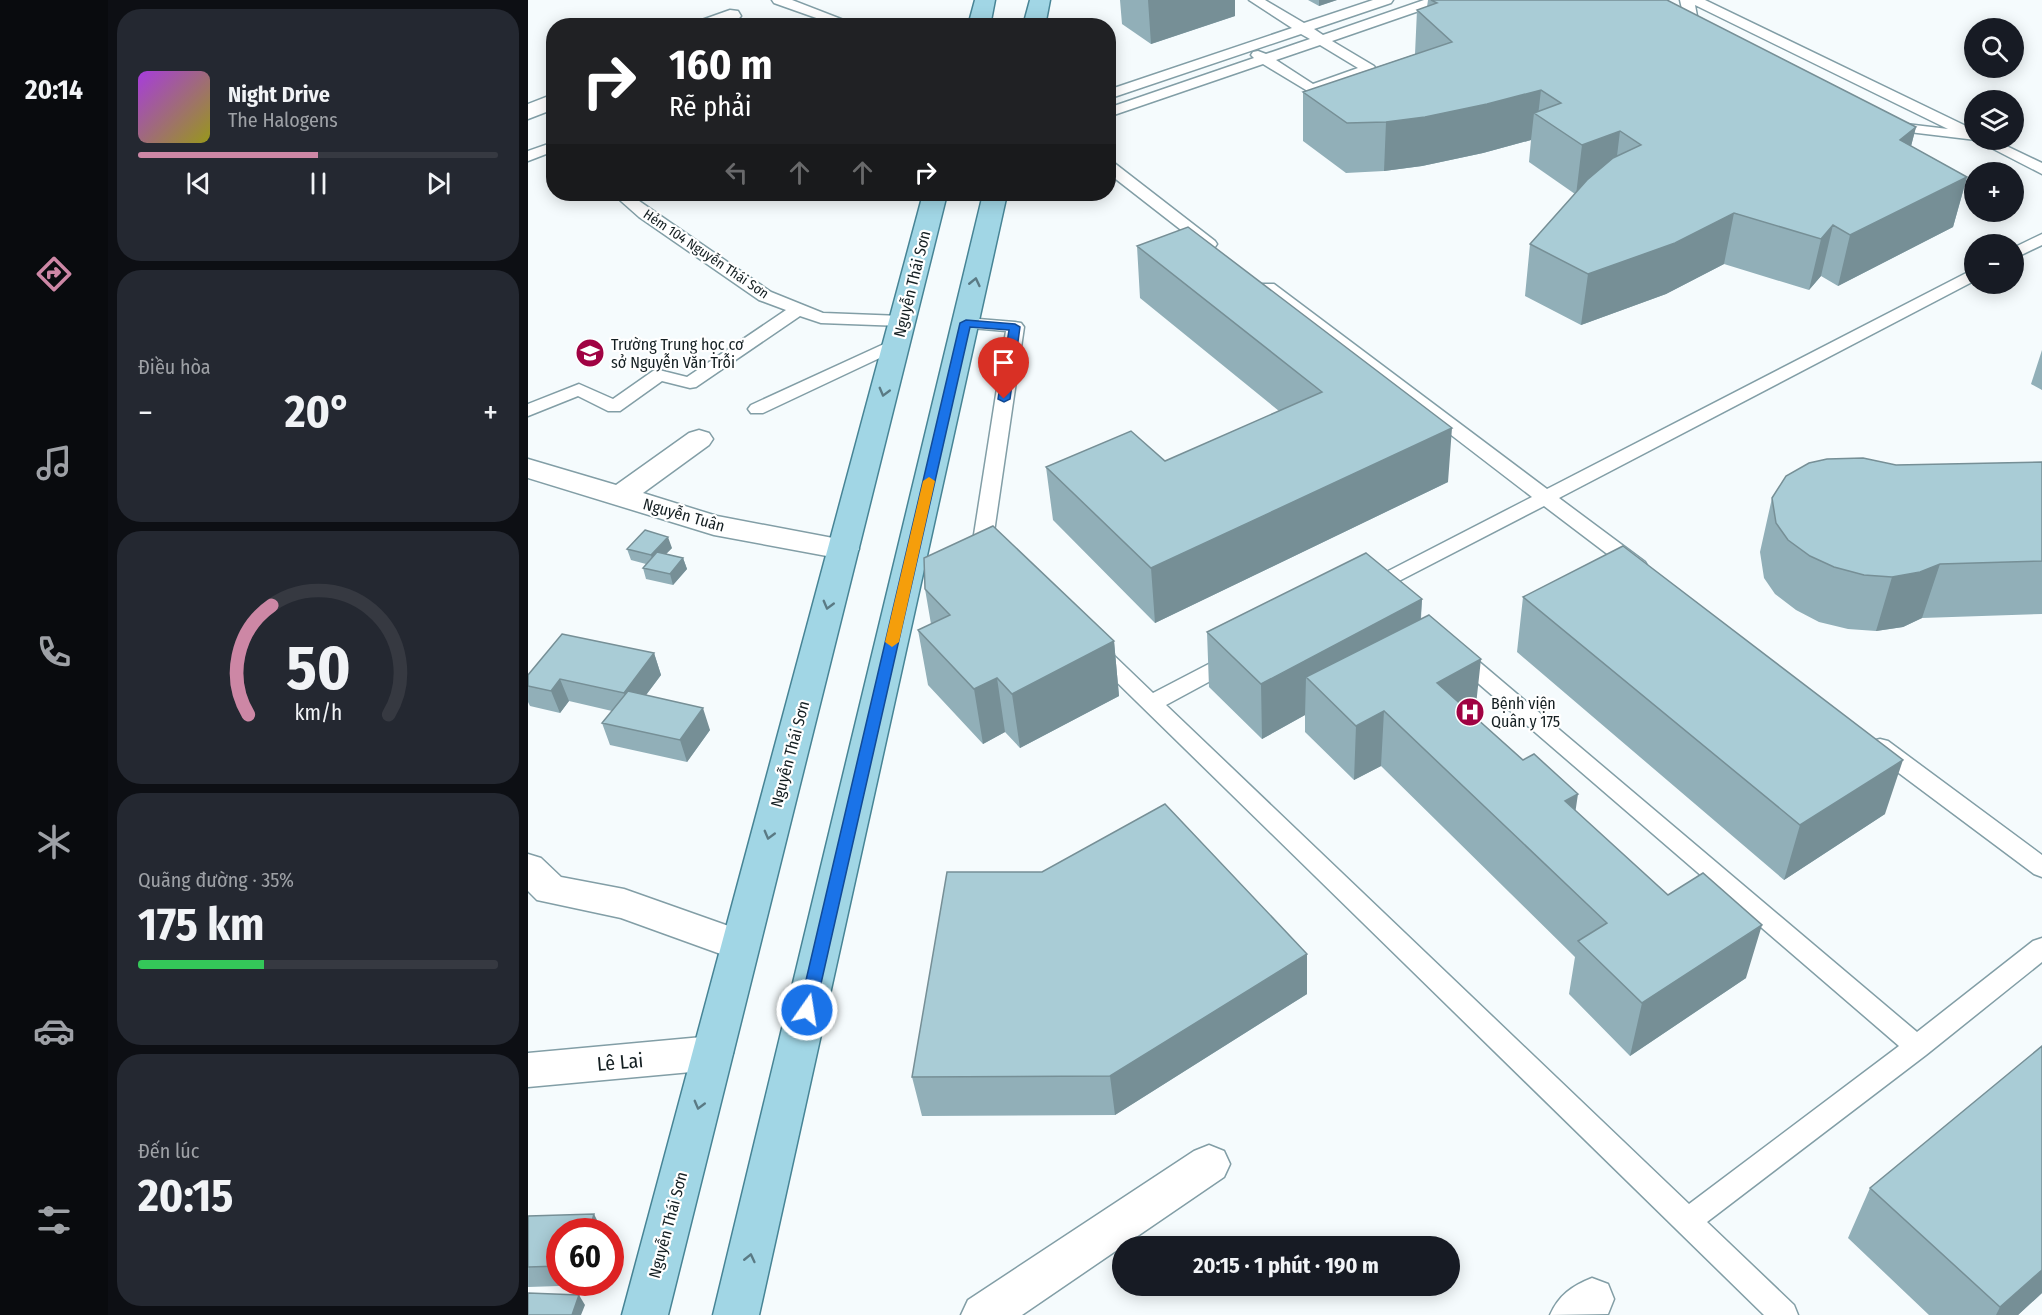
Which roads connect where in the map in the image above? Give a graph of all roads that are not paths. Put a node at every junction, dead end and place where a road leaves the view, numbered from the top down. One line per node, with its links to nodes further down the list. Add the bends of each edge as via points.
1 (779, 0): 11 (lane)
2 (985, 0): 12 (main road)
3 (1040, 0): 13 (main road)
4 (1256, 0): 14 (lane)
5 (1386, 0): 14 (lane)
6 (1437, 0): 15 (lane)
7 (1687, 0): 17 (lane)
8 (1694, 0): 24 (lane)
9 (730, 16): 10 (street)
10 (725, 18)
11 (830, 18)
12 (981, 18)
13 (1036, 18)
14 (1302, 28): 15 (lane); 16 (lane)
15 (1321, 40): 18 (lane); 18 (lane, via 1369,69 1311,89)
16 (1248, 48): 18 (lane); 19 (lane)
17 (1697, 53)
18 (1265, 59): 21 (lane)
19 (1116, 91)
20 (546, 104): 22 (street)
21 (1116, 110)
22 (528, 112)
23 (1869, 124): 25 (lane)
24 (1964, 131)
25 (1964, 135)
26 (546, 149): 28 (lane)
27 (2003, 150): 29 (lane)
28 (529, 154)
29 (2042, 169)
30 (1116, 171): 36 (lane)
31 (629, 201): 39 (lane, Hẻm 104 Nguyễn Thái Sơn, via 765,296)
32 (933, 201): 41 (main road, Nguyễn Thái Sơn)
33 (993, 201): 40 (main road, one-way to 33)
34 (2042, 239): 35 (lane)
35 (2024, 248)
36 (1224, 255)
37 (1252, 276): 47 (lane)
38 (1964, 279): 47 (lane)
39 (799, 309): 41 (lane, Hẻm 104 Nguyễn Thái Sơn, via 821,318); 43 (lane, via 690,383 659,375 614,407 579,389)
40 (966, 323): 49 (lane, via 1015,327 983,541); 69 (main road, one-way to 40)
41 (899, 332): 42 (lane); 48 (main road, Nguyễn Thái Sơn, one-way to 48)
42 (757, 409)
43 (528, 411)
44 (699, 439): 46 (street)
45 (528, 468): 46 (street, Nguyễn Tuân)
46 (620, 496): 48 (street, Nguyễn Tuân, via 714,525)
47 (1545, 498): 50 (lane); 51 (lane)
48 (843, 549): 61 (main road, Nguyễn Thái Sơn, one-way to 61)
49 (1008, 565)
50 (1650, 576)
51 (1377, 585): 52 (lane); 53 (lane)
52 (1356, 596)
53 (1395, 601)
54 (1084, 638): 57 (lane)
55 (1440, 639): 63 (lane)
56 (1254, 649): 57 (lane)
57 (1152, 703): 67 (lane)
58 (1861, 733): 60 (lane)
59 (528, 868): 61 (street, via 550,890 624,904)
60 (2042, 868)
61 (740, 946): 64 (main road, Nguyễn Thái Sơn)
62 (2042, 948): 63 (lane)
63 (1917, 1047): 67 (lane)
64 (712, 1053): 65 (street, Lê Lai); 68 (main road, Nguyễn Thái Sơn, one-way to 68)
65 (528, 1070)
66 (1209, 1164): 70 (street)
67 (1688, 1221): 71 (lane)
68 (645, 1315)
69 (736, 1315)
70 (984, 1315)
71 (1784, 1315)

